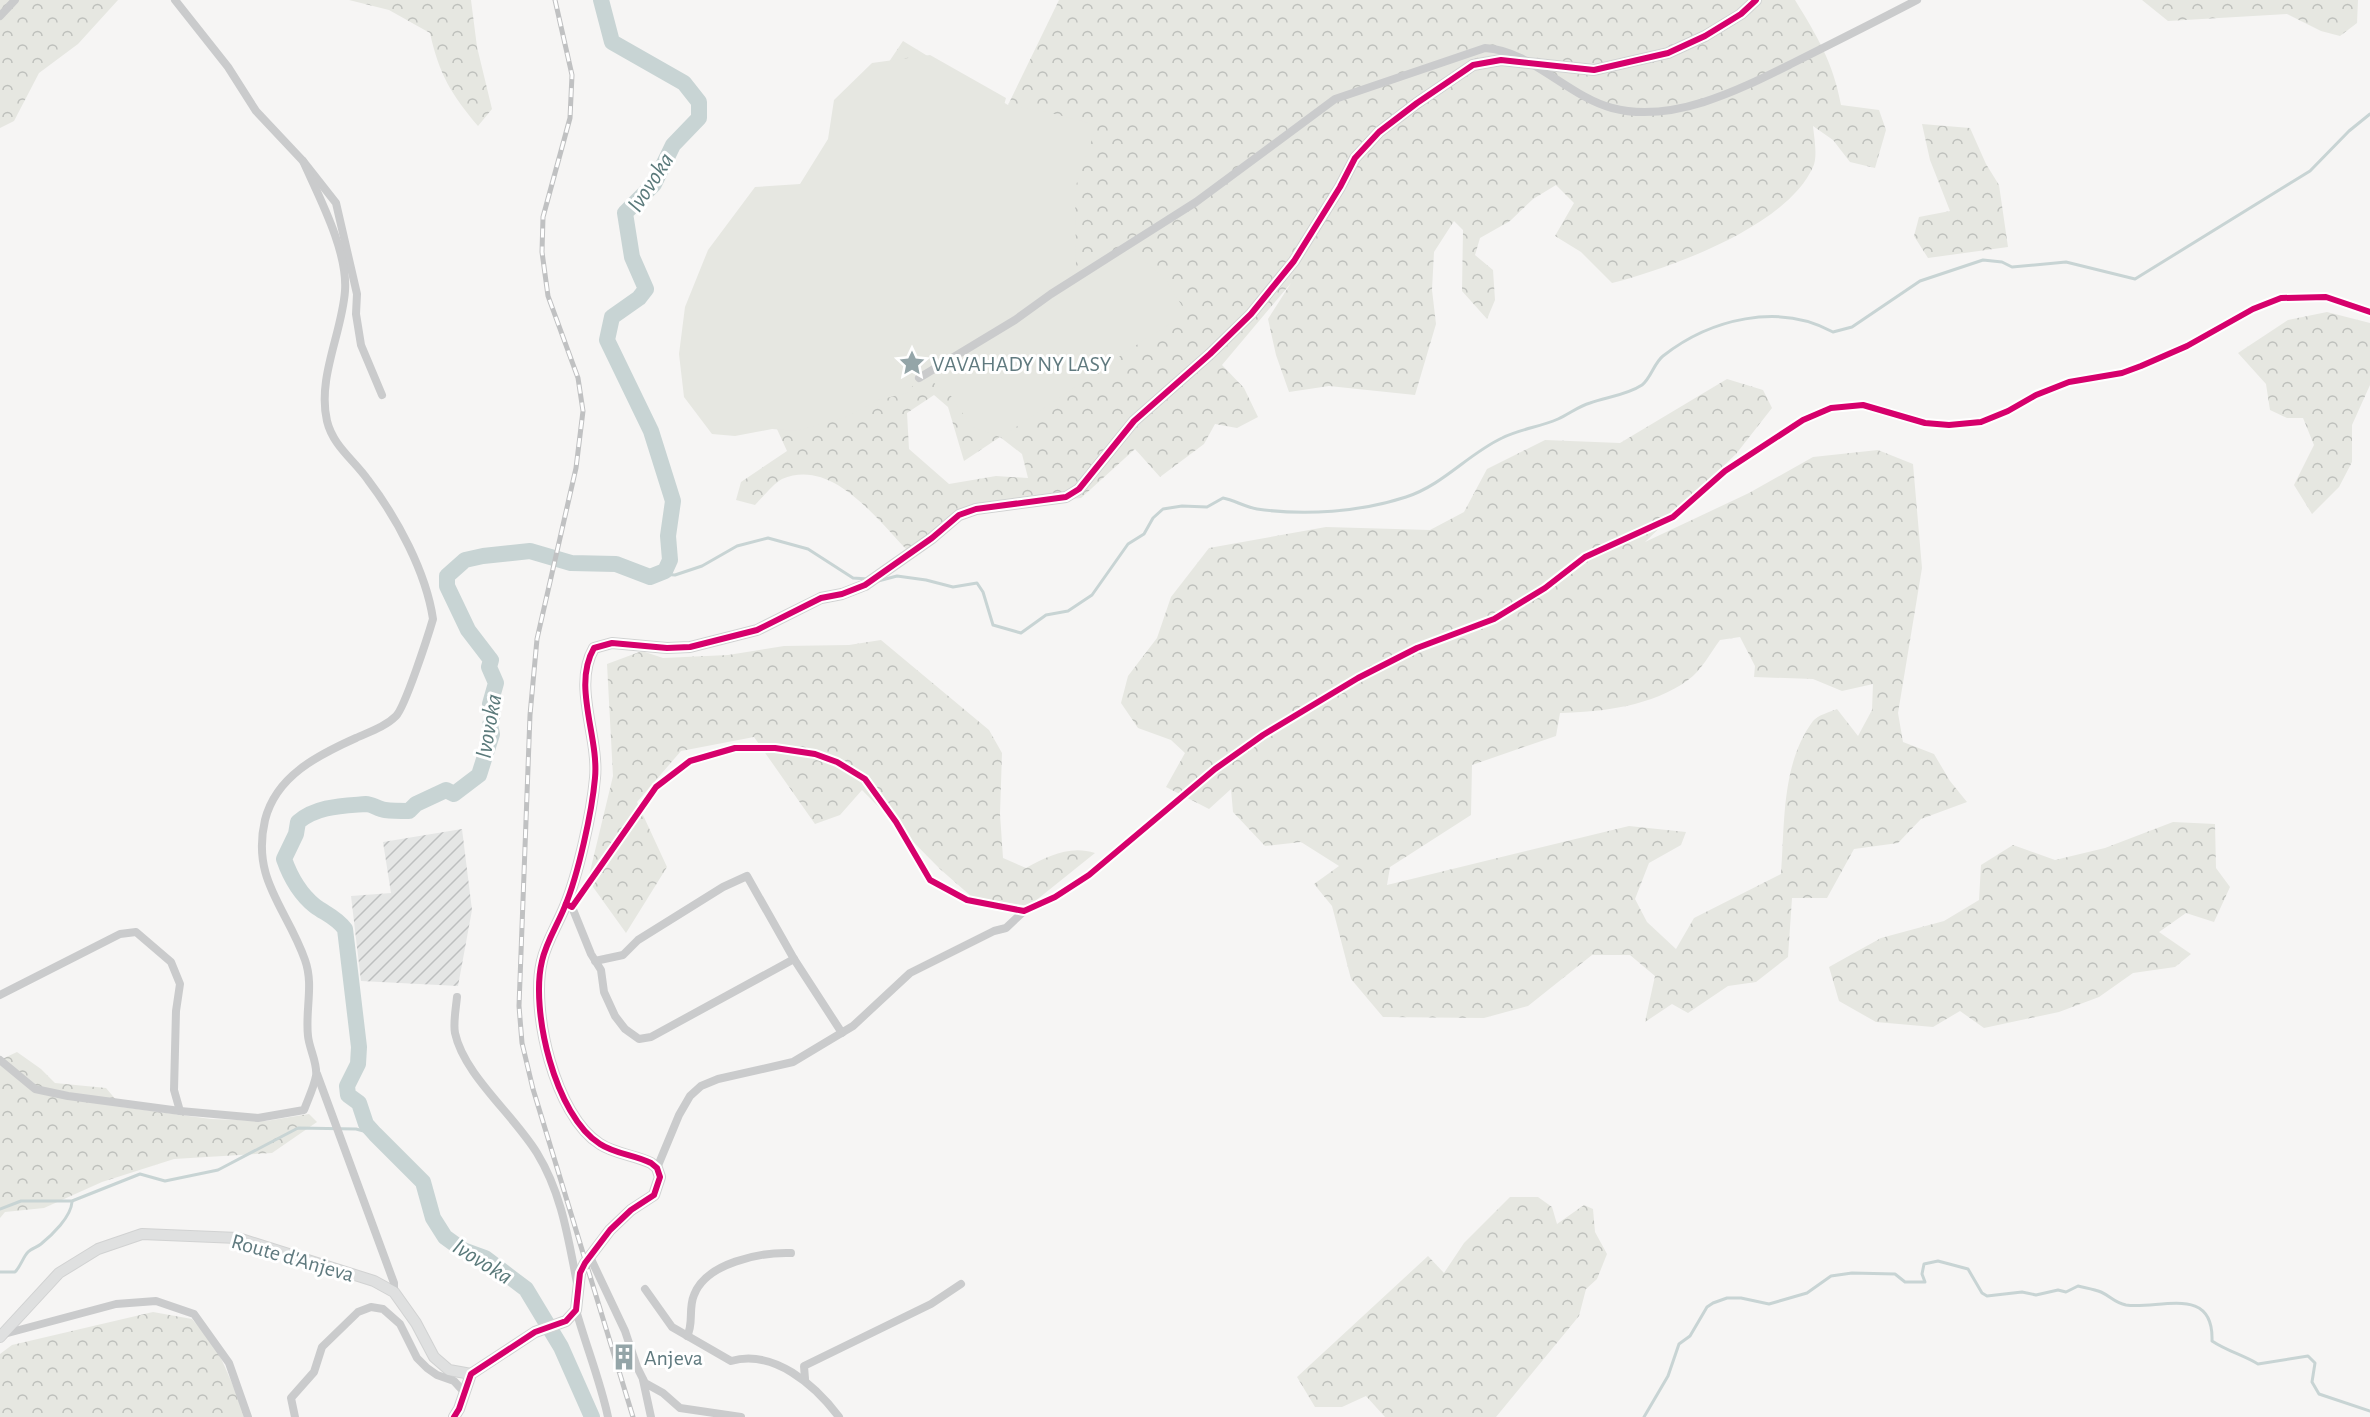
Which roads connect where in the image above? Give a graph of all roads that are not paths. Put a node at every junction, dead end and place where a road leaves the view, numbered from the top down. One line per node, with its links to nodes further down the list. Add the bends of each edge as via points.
1 (15, 0): 5 (street)
2 (175, 0): 7 (street, via 228,67 256,111)
3 (1756, 0): 6 (street, via 1706,36 1637,62 1594,70)
4 (1917, 0): 6 (street, via 1758,81 1703,103 1654,111 1612,108)
5 (0, 16)
6 (1526, 62): 9 (street, via 1500,49 1485,48 1335,99 1196,202); 11 (street, via 1473,64 1379,132 1355,158 1294,261 1251,314 1134,422 1079,489 1048,501 976,509 959,515 865,585 821,598 757,630 690,647 612,643 594,648 586,663 585,680 595,777)
7 (303, 161): 10 (street, via 336,203 357,294 361,345); 19 (street, via 336,244 345,290 326,386 327,421 341,450 368,479 394,521 414,561 433,619 397,716 377,730 321,754 296,772 272,800 265,821 261,859 269,888 285,913 311,977 306,1014)
8 (2370, 312): 12 (street, via 2326,297 2281,298 2141,366 2068,382 1981,422 1925,423 1863,405 1831,408 1803,420 1725,471 1672,517 1585,557 1545,588 1494,619 1417,648 1263,735 1215,769 1089,875 1056,897)
9 (919, 378)
10 (382, 395)
11 (569, 905): 12 (street, via 630,821 664,781 690,761 735,748 775,748 815,754 865,779 930,880 968,900); 14 (street); 21 (street, via 542,961 543,1037 550,1065 563,1096 592,1138 602,1146 642,1158)
12 (1024, 911): 17 (street, via 1006,928 910,973)
13 (794, 958): 14 (street, via 651,1037 639,1039 615,1016); 14 (street, via 747,876 638,940 623,955); 17 (street)
14 (595, 961)
15 (0, 994): 20 (street, via 120,934 136,932 171,962 180,984 174,1090)
16 (457, 997): 26 (street, via 455,1032 469,1068 538,1154 561,1204)
17 (842, 1033): 21 (street, via 792,1062 701,1086 690,1096)
18 (0, 1060): 20 (street, via 35,1089)
19 (317, 1074): 20 (street, via 304,1110 258,1118); 27 (street)
20 (180, 1111)
21 (657, 1168): 23 (street, via 660,1177 654,1195 610,1230)
22 (791, 1253): 30 (street, via 775,1252 706,1277 693,1296)
23 (590, 1257): 26 (street, via 580,1273); 33 (street)
24 (961, 1284): 32 (street, via 942,1298 849,1346 810,1361 804,1366)
25 (645, 1289): 30 (street, via 672,1327)
26 (578, 1291): 28 (street)
27 (394, 1292): 29 (street, Route d'Anjeva, via 374,1281 238,1238 142,1234 98,1249 59,1273); 31 (street, Route d'Anjeva, via 434,1357 449,1370)
28 (576, 1310): 31 (street, via 566,1321 535,1332); 38 (street)
29 (2, 1336): 35 (street, via 116,1304 156,1301 194,1314 229,1363)
30 (687, 1336): 32 (street, via 731,1362 758,1359)
31 (471, 1374): 34 (street)
32 (805, 1379): 41 (street)
33 (643, 1380): 39 (street); 40 (street, via 680,1408)
34 (465, 1393): 36 (street, via 454,1381 437,1375 417,1358 400,1324 376,1306 364,1308 322,1347 314,1372 291,1398); 37 (street)
35 (248, 1417)
36 (295, 1417)
37 (454, 1417)
38 (608, 1417)
39 (651, 1417)
40 (741, 1417)
41 (839, 1417)

